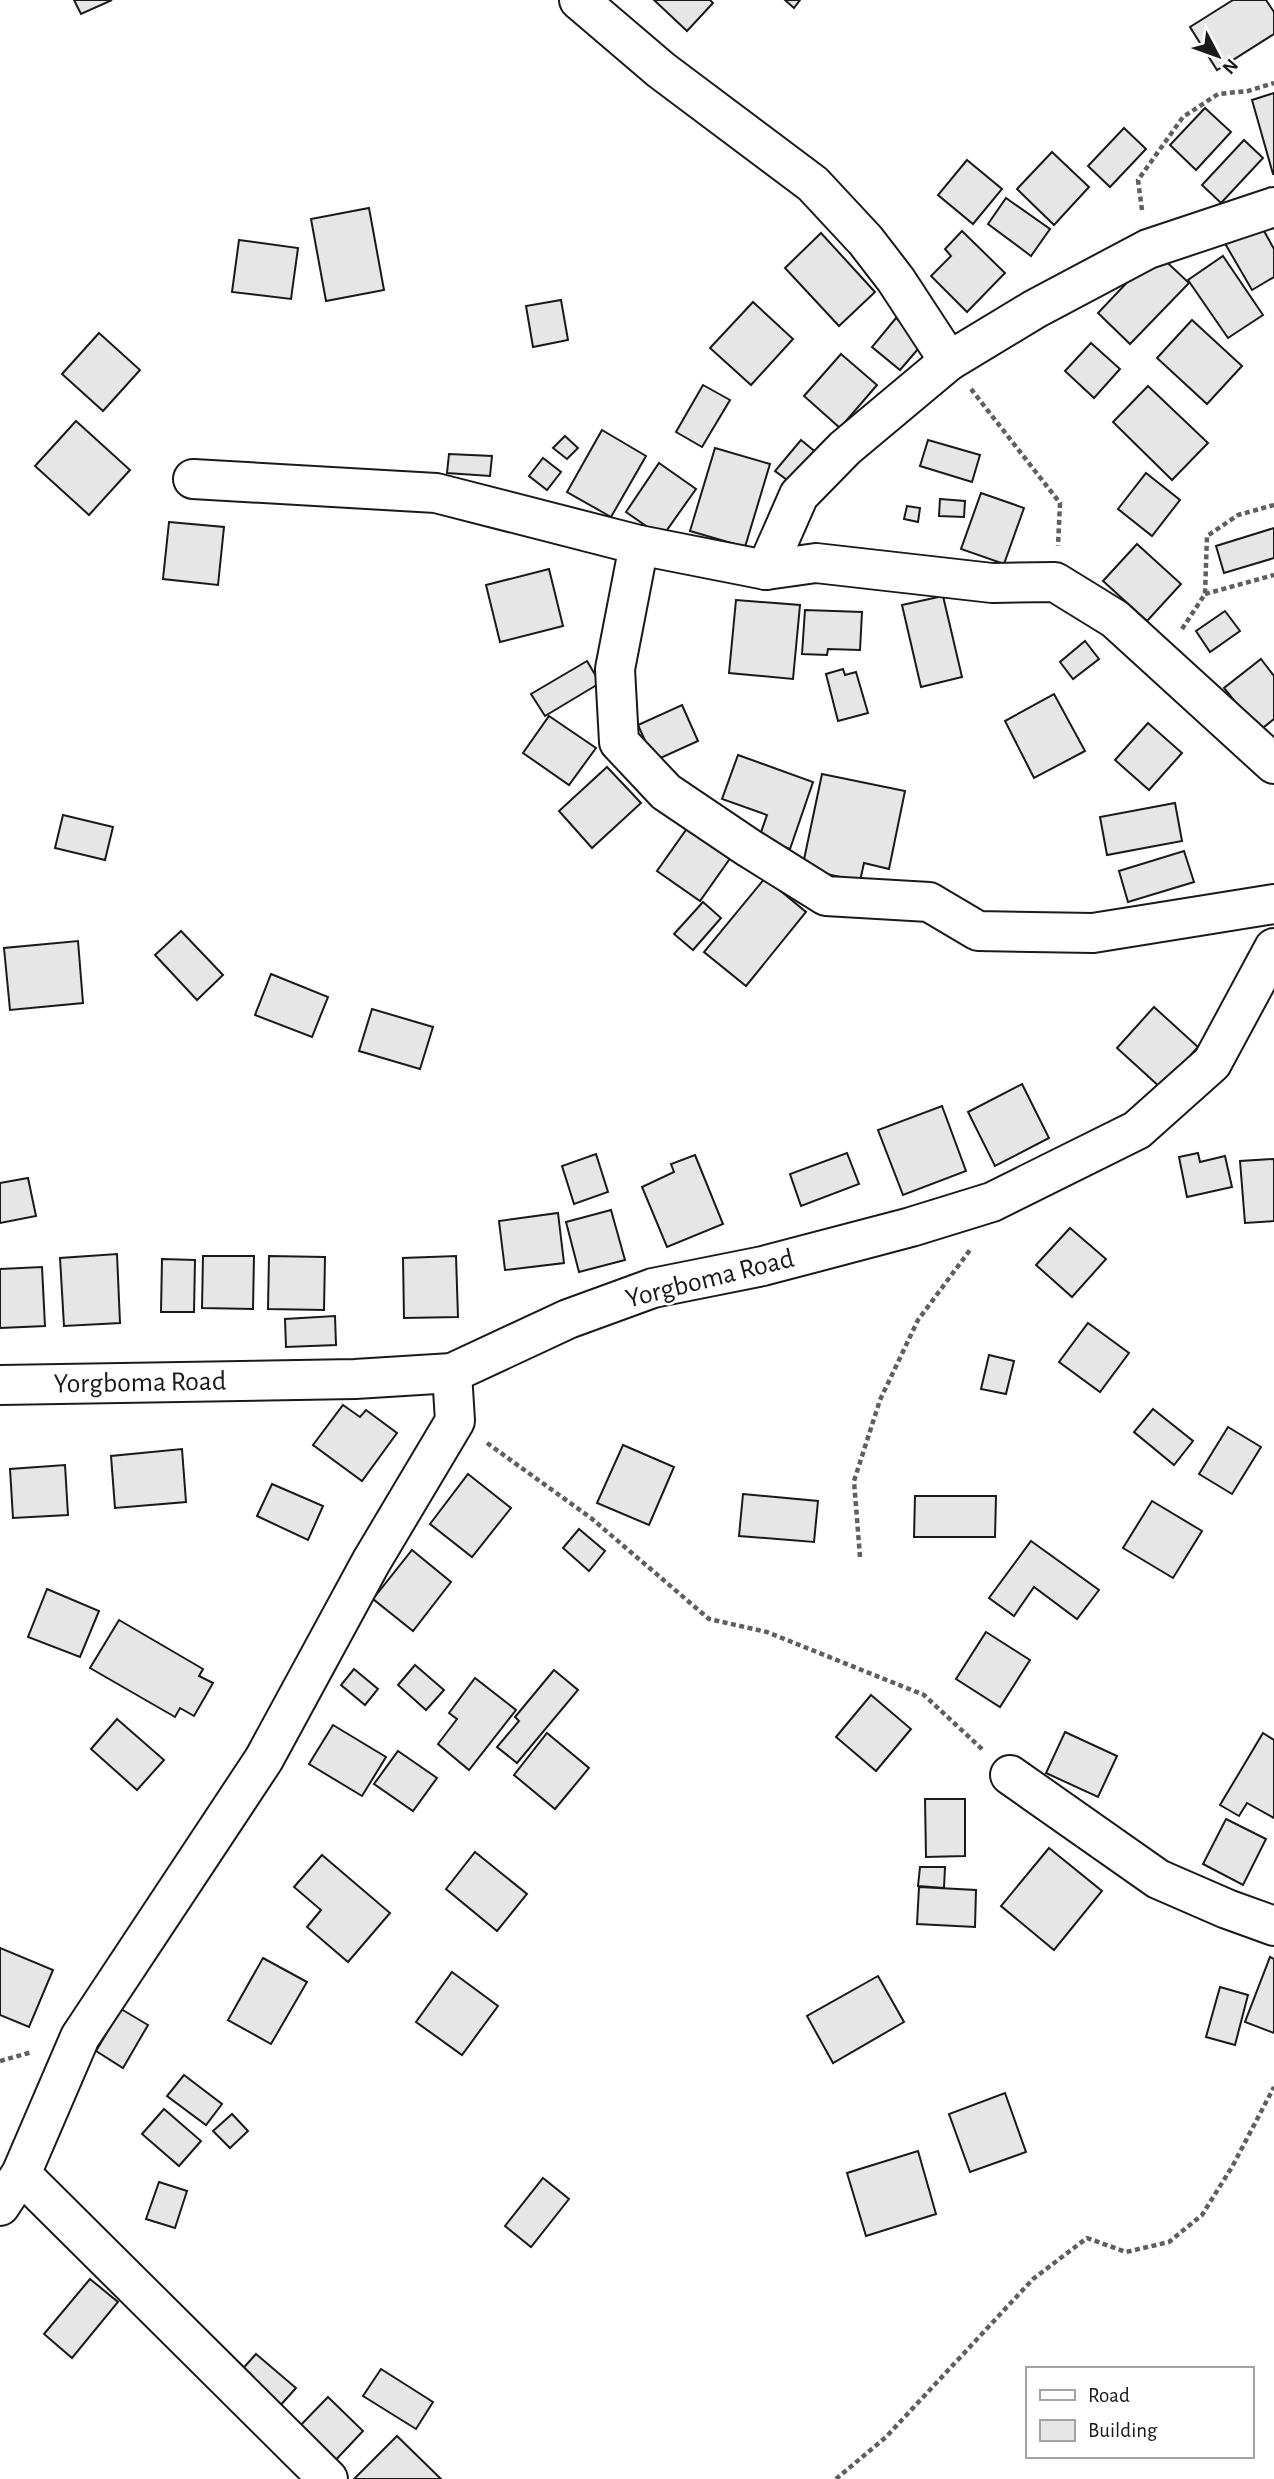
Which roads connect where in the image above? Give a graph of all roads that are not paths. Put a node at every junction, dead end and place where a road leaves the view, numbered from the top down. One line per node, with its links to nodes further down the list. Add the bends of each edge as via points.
1 (579, 0): 3 (street, via 662,70 814,184 896,280)
2 (1274, 207): 3 (street, via 1148,249)
3 (949, 361): 6 (street, via 845,448 799,495)
4 (193, 479): 5 (street, via 436,492)
5 (639, 545): 6 (street); 8 (street, via 615,669 619,742 666,792 827,895 929,902 978,931 1093,933)
6 (766, 570): 7 (street, via 816,563 992,583 1055,582 1115,619)
7 (1274, 764)
8 (1274, 904)
9 (1274, 948): 10 (street, Yorgboma Road, via 1212,1063 1137,1130 992,1202 763,1266 653,1288 568,1319)
10 (452, 1373): 11 (street, Yorgboma Road); 14 (street, via 455,1421 371,1562 264,1759 80,2037)
11 (0, 1385)
12 (1010, 1775): 13 (street, via 1158,1879)
13 (1274, 1926)
14 (21, 2174): 15 (street); 16 (street)
15 (0, 2206)
16 (328, 2479)

